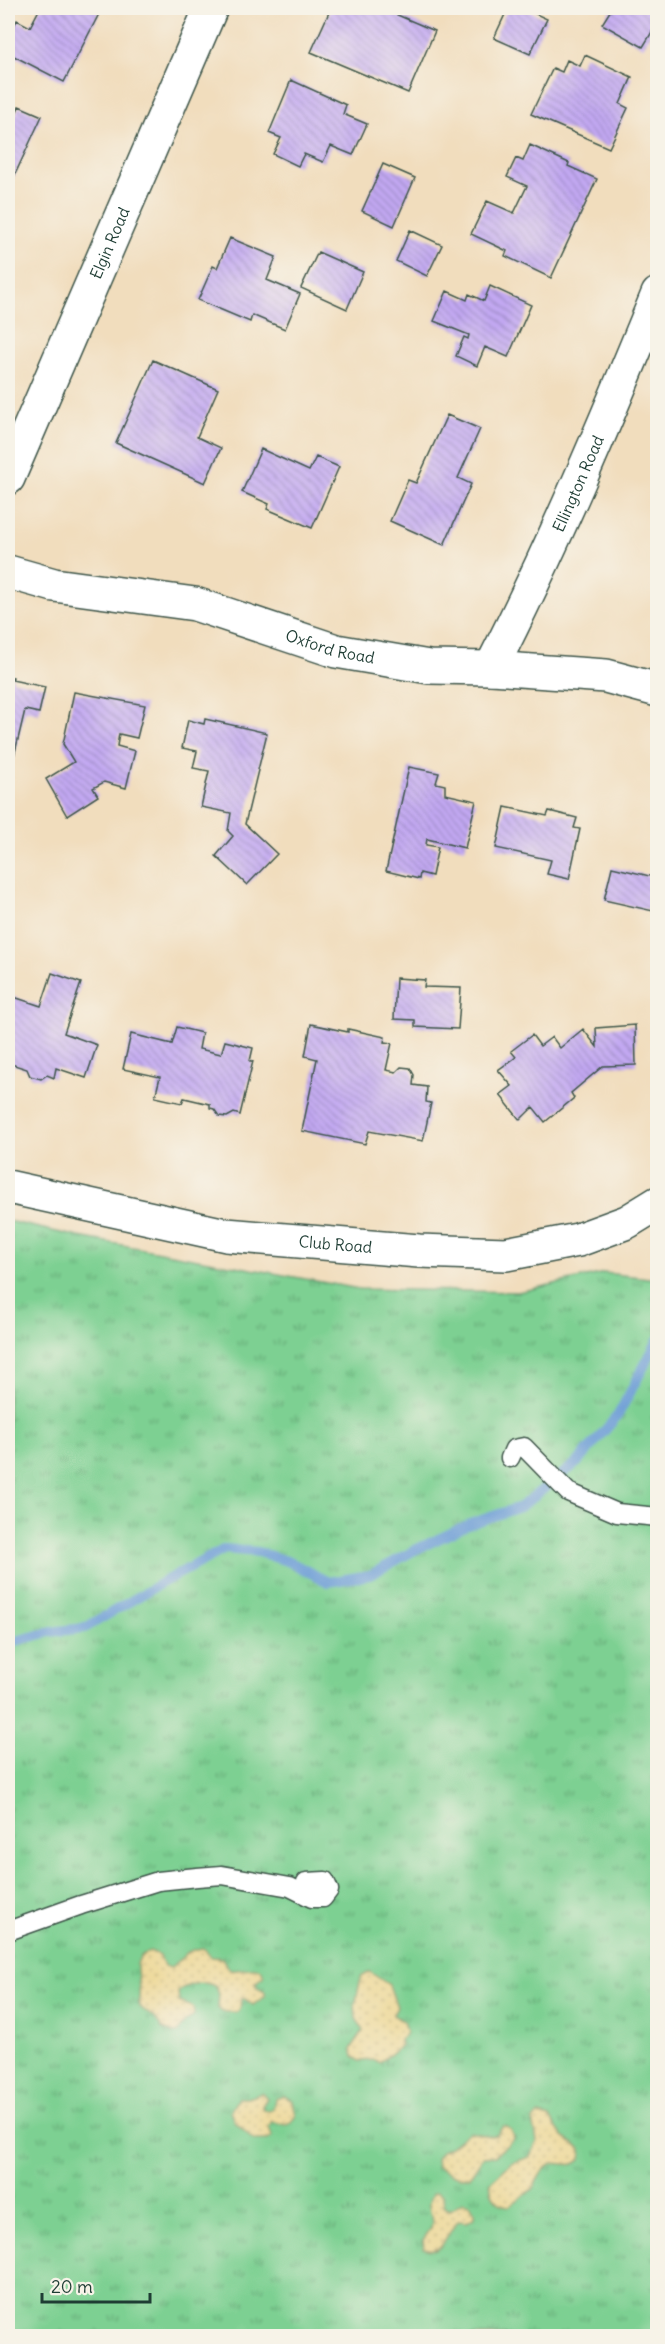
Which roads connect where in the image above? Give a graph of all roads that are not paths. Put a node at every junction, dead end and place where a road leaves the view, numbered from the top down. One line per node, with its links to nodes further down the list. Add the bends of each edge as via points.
1 (211, 8): 3 (street, Elgin Road)
2 (657, 294): 5 (street, Ellington Road, via 542,565)
3 (8, 478)
4 (8, 572): 5 (street, Oxford Road, via 54,585 195,604 336,651 429,667)
5 (491, 668): 6 (street, Oxford Road, via 606,676)
6 (657, 690)
7 (8, 1187): 8 (street, Club Road, via 226,1235 506,1254 579,1240 627,1222)
8 (657, 1203)
9 (510, 1458): 10 (lane, via 514,1449 524,1447 568,1492 617,1513)
10 (657, 1517)
11 (306, 1882): 12 (lane, via 325,1881 329,1890 322,1898 312,1898 290,1887 222,1875 158,1881)
12 (8, 1931)

